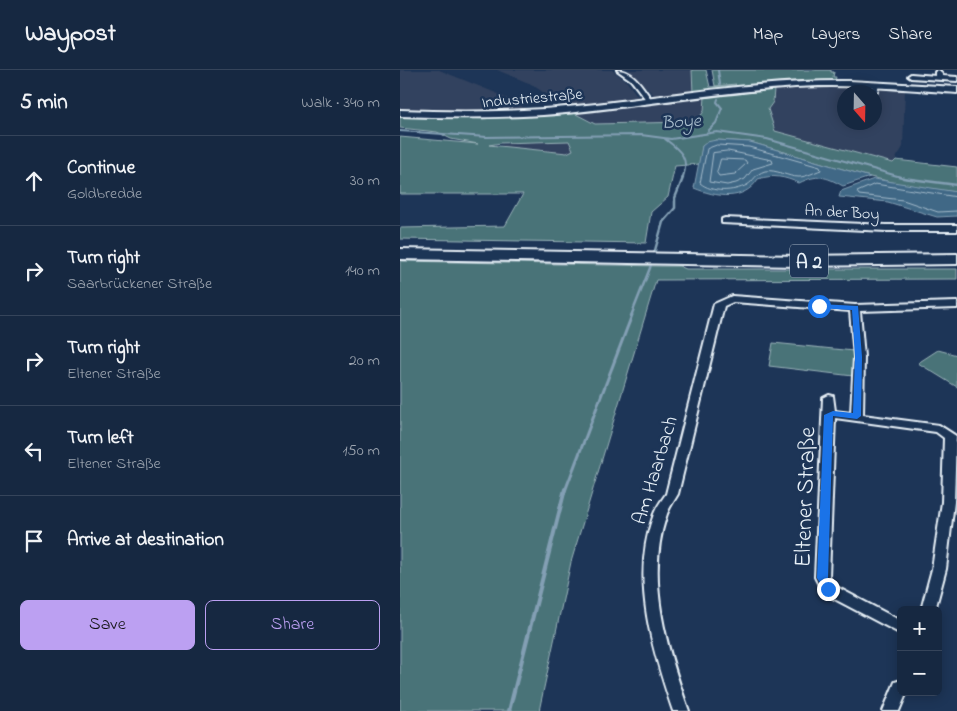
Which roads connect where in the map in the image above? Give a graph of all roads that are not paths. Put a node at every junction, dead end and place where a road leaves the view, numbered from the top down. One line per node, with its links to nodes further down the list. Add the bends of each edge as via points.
1 (620, 70): 9 (street, via 633,79)
2 (938, 70): 4 (street)
3 (911, 76): 4 (street)
4 (940, 78): 5 (street)
5 (957, 79)
6 (837, 87): 9 (street, Industriestraße, via 786,85)
7 (882, 89): 8 (street, Industriestraße)
8 (957, 90)
9 (649, 100): 10 (street, Industriestraße, via 472,117)
10 (400, 113)
11 (725, 221): 12 (street, An der Boy)
12 (957, 228)
13 (400, 244): 15 (highway, A 2)
14 (957, 249): 17 (highway, A 2)
15 (611, 253): 16 (highway, A 2); 17 (highway, A 2)
16 (400, 254)
17 (662, 254): 18 (highway, A 2)
18 (957, 259)
19 (957, 305): 20 (street)
20 (855, 308): 23 (street, via 859,357); 27 (street, Am Haarbach, via 732,299 722,301 718,306 672,494 661,507 656,521 650,578 656,625 668,675)
21 (829, 398): 22 (street, Eltener Straße)
22 (829, 414): 23 (street, Eltener Straße); 25 (street, Eltener Straße, via 822,578 828,589)
23 (857, 416): 24 (street, Eltener Straße, via 939,428 950,436 945,521 939,568)
24 (929, 606)
25 (897, 626)
26 (897, 696): 28 (street)
27 (682, 711)
28 (891, 711)

